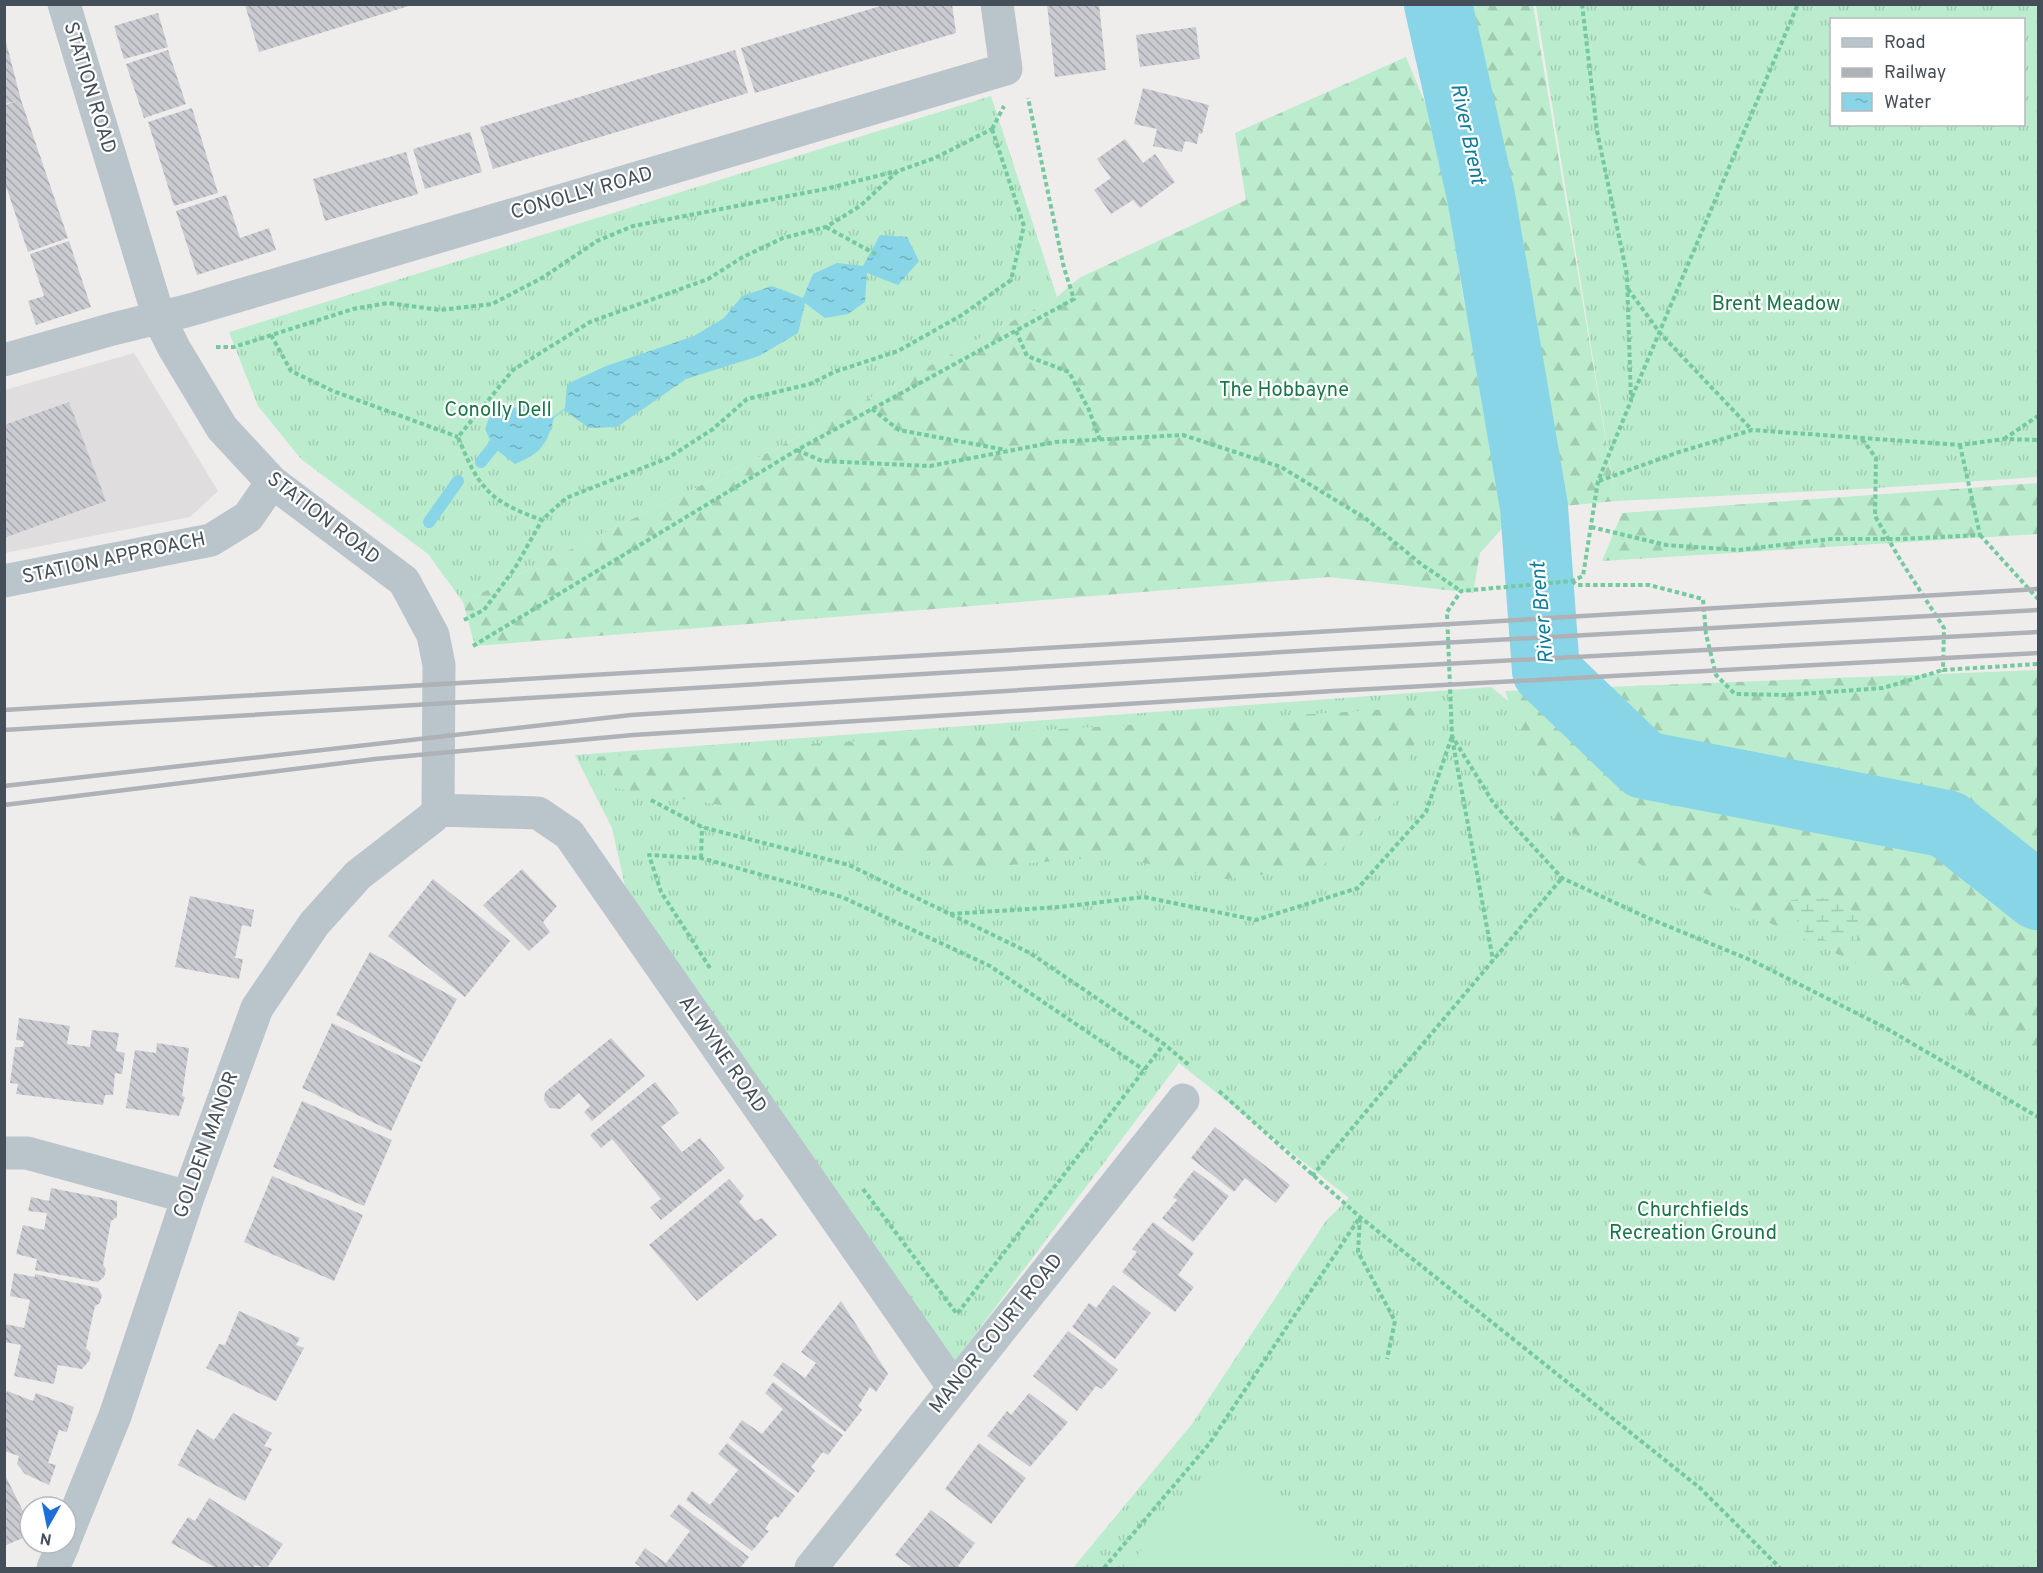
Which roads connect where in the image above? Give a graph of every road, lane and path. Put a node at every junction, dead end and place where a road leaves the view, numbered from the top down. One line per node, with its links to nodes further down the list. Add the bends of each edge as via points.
1 (64, 4): 10 (street, STATION ROAD)
2 (997, 4): 5 (street)
3 (1582, 4): 9 (path, via 1597,131)
4 (1798, 4): 12 (path)
5 (1016, 80): 10 (street, CONOLLY ROAD); 11 (path, via 1074,299)
6 (898, 171): 7 (path, via 860,206); 13 (path, via 633,226 597,241 542,278 492,304 440,310 388,303 353,309); 30 (path, via 992,129 1024,226 1011,280 962,315 898,351 810,384 747,399 712,429 668,458 566,498)
7 (826, 227): 8 (path); 20 (path, via 783,238 708,279 590,322 513,370)
8 (879, 256)
9 (1628, 289): 12 (path); 16 (path)
10 (159, 318): 15 (street, CONOLLY ROAD); 29 (street, STATION ROAD, via 222,428)
11 (1016, 331): 17 (path); 23 (path, via 1028,356 1068,372)
12 (1660, 333): 16 (path); 19 (path)
13 (271, 335): 14 (path, via 234,347); 20 (path, via 291,371 333,391)
14 (210, 347)
15 (4, 360)
16 (1631, 401): 28 (path)
17 (872, 409): 26 (path); 27 (path, via 899,430)
18 (2038, 416): 22 (path)
19 (1752, 430): 21 (path); 28 (path)
20 (458, 437): 30 (path, via 471,467 493,497)
21 (1861, 438): 25 (path); 33 (path, via 1876,458 1875,516)
22 (2004, 439): 24 (path); 25 (path)
23 (1100, 440): 27 (path, via 1056,442); 36 (path, via 1183,435 1281,467 1365,518)
24 (2038, 440)
25 (1960, 446): 32 (path)
26 (797, 450): 27 (path, via 822,461 930,466); 38 (path, via 468,649)
27 (1010, 451)
28 (1598, 481): 31 (path)
29 (272, 482): 34 (street, STATION APPROACH, via 248,517 211,540); 38 (street, STATION ROAD, via 404,581)
30 (542, 520): 38 (path, via 515,568 484,610)
31 (1591, 527): 33 (path, via 1666,545 1738,550 1831,539); 35 (path, via 1584,576)
32 (1980, 535): 33 (path); 37 (path)
33 (1889, 540): 40 (path, via 1944,628)
34 (4, 581)
35 (1572, 581): 36 (path); 40 (path, via 1577,585 1649,585 1702,600 1716,675 1735,694 1787,695 1882,688)
36 (1461, 591): 41 (path, via 1448,612)
37 (2038, 599)
38 (435, 643): 43 (street, STATION ROAD, via 439,665)
39 (2038, 664): 40 (path)
40 (1942, 670)
41 (1452, 736): 46 (path, via 1494,804); 47 (path, via 1426,812 1358,888 1256,920 1144,897); 48 (path)
42 (651, 800): 44 (path)
43 (438, 810): 59 (street, GOLDEN MANOR, via 358,874 314,924 257,1008); 62 (street, ALWYNE ROAD, via 538,813 569,834)
44 (702, 828): 45 (path); 47 (path, via 849,865)
45 (701, 858): 49 (path, via 649,855 661,892); 51 (path, via 842,897 990,966)
46 (1562, 878): 48 (path); 55 (path, via 1763,966 1884,1027)
47 (950, 914): 50 (path, via 1030,953)
48 (1493, 961): 57 (path)
49 (711, 970)
50 (1164, 1044): 51 (path); 52 (path)
51 (1144, 1070): 58 (path, via 957,1314)
52 (1196, 1070)
53 (1212, 1085): 57 (path)
54 (1183, 1100): 62 (street, MANOR COURT ROAD)
55 (2038, 1116)
56 (4, 1153): 59 (street, via 27,1154)
57 (1312, 1176): 60 (path)
58 (857, 1181)
59 (188, 1197): 63 (street, GOLDEN MANOR, via 115,1416)
60 (1360, 1217): 61 (path, via 1358,1252 1395,1321); 67 (path, via 1209,1444); 68 (path, via 1700,1488)
61 (1388, 1359)
62 (954, 1389): 66 (street, MANOR COURT ROAD)
63 (78, 1507)
64 (59, 1555): 65 (street)
65 (53, 1569)
66 (812, 1569)
67 (1104, 1569)
68 (1780, 1569)

